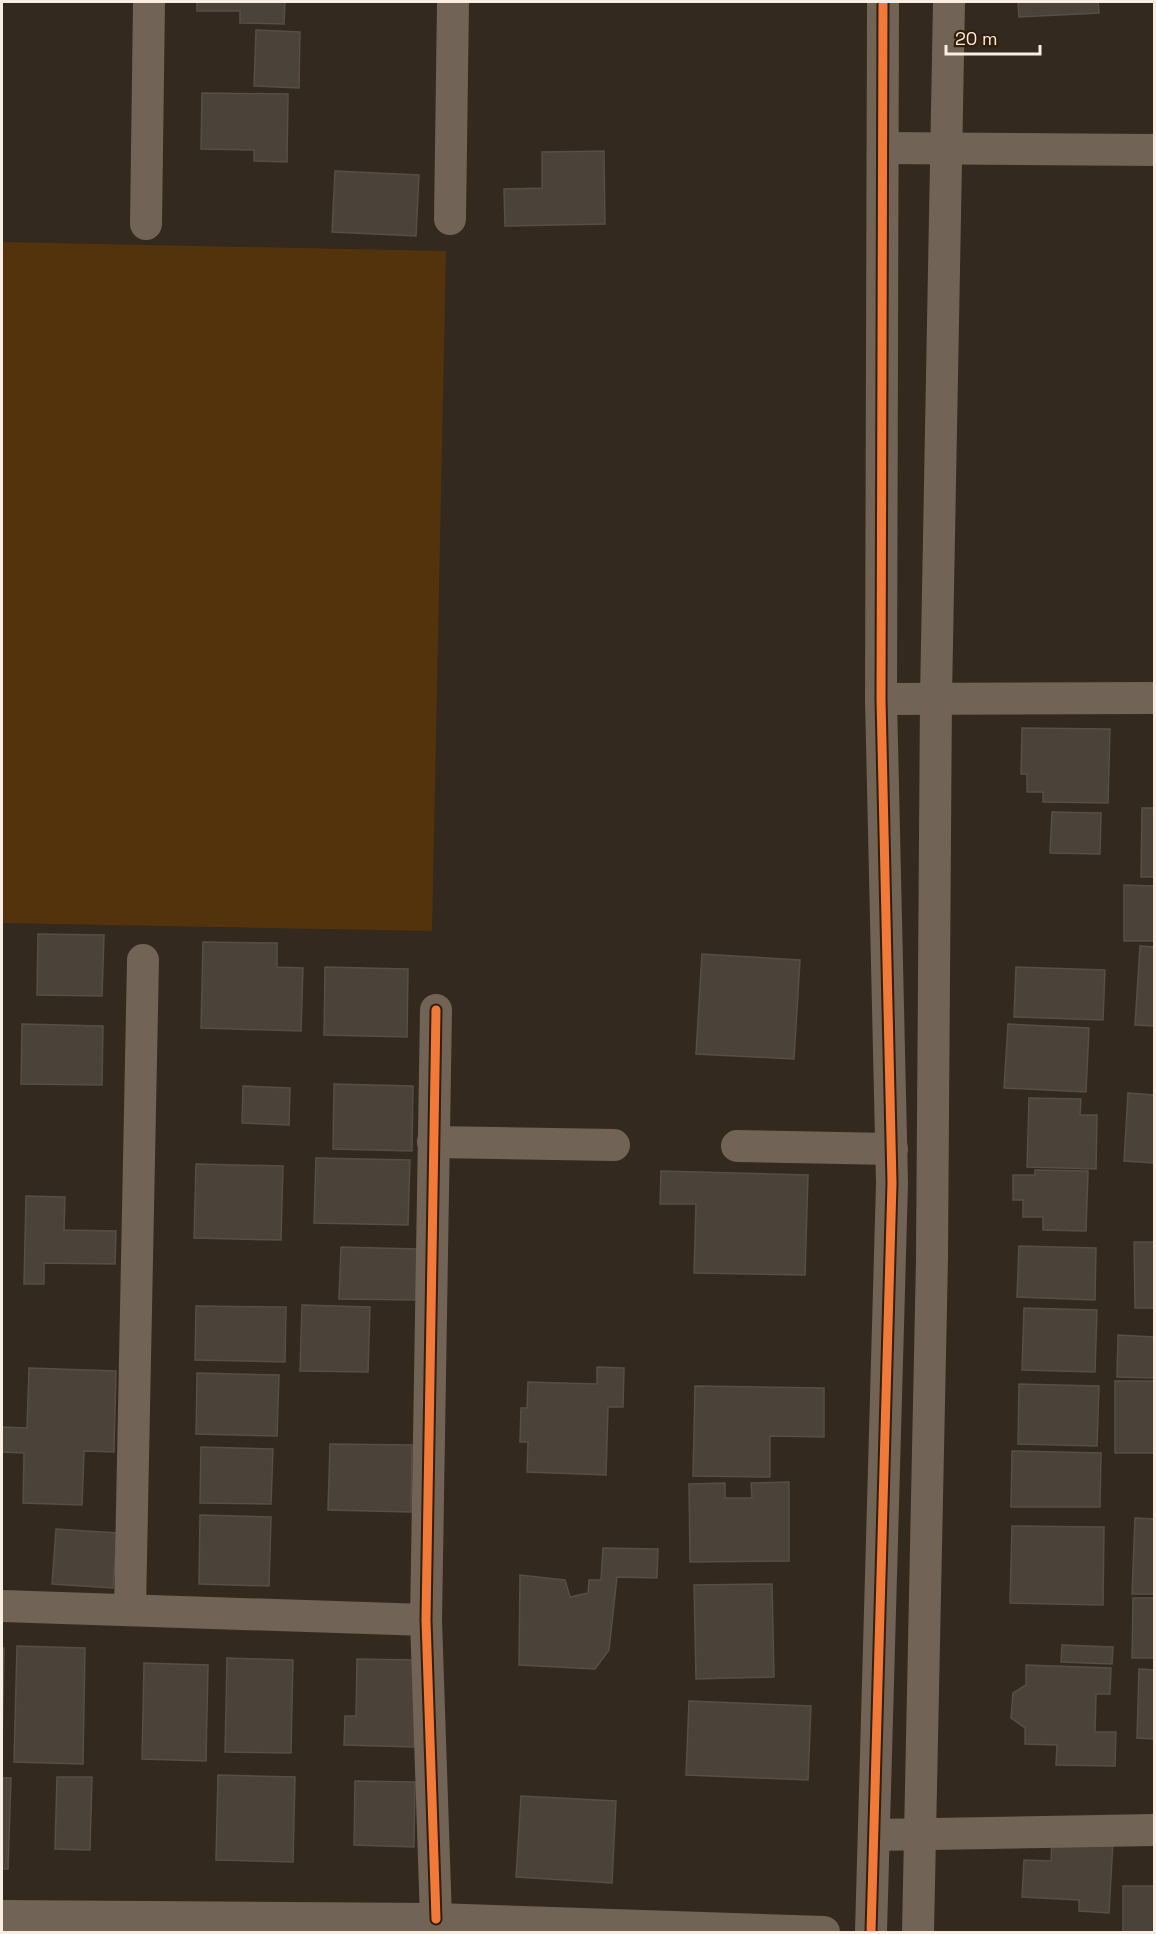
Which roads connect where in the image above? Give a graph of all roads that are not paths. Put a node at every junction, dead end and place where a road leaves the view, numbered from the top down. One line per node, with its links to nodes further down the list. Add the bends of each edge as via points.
1 (149, 2): 9 (street)
2 (453, 2): 8 (street)
3 (883, 2): 5 (street)
4 (949, 2): 6 (street)
5 (884, 148): 6 (street); 12 (street)
6 (948, 149): 7 (street); 10 (street)
7 (1155, 150)
8 (450, 219)
9 (146, 224)
10 (936, 697): 11 (street); 12 (street); 23 (street, via 933,1258)
11 (1155, 698)
12 (881, 699): 18 (street)
13 (143, 960): 20 (street)
14 (436, 1010): 15 (street)
15 (433, 1142): 16 (street); 21 (street)
16 (614, 1144)
17 (737, 1146): 18 (street)
18 (892, 1149): 24 (street)
19 (2, 1606): 20 (street)
20 (130, 1609): 21 (street)
21 (426, 1620): 26 (street)
22 (1155, 1830): 23 (street)
23 (922, 1832): 24 (street); 29 (street)
24 (874, 1835): 28 (street)
25 (2, 1916): 26 (street)
26 (436, 1919): 27 (street)
27 (824, 1932)
28 (871, 1932)
29 (918, 1932)

